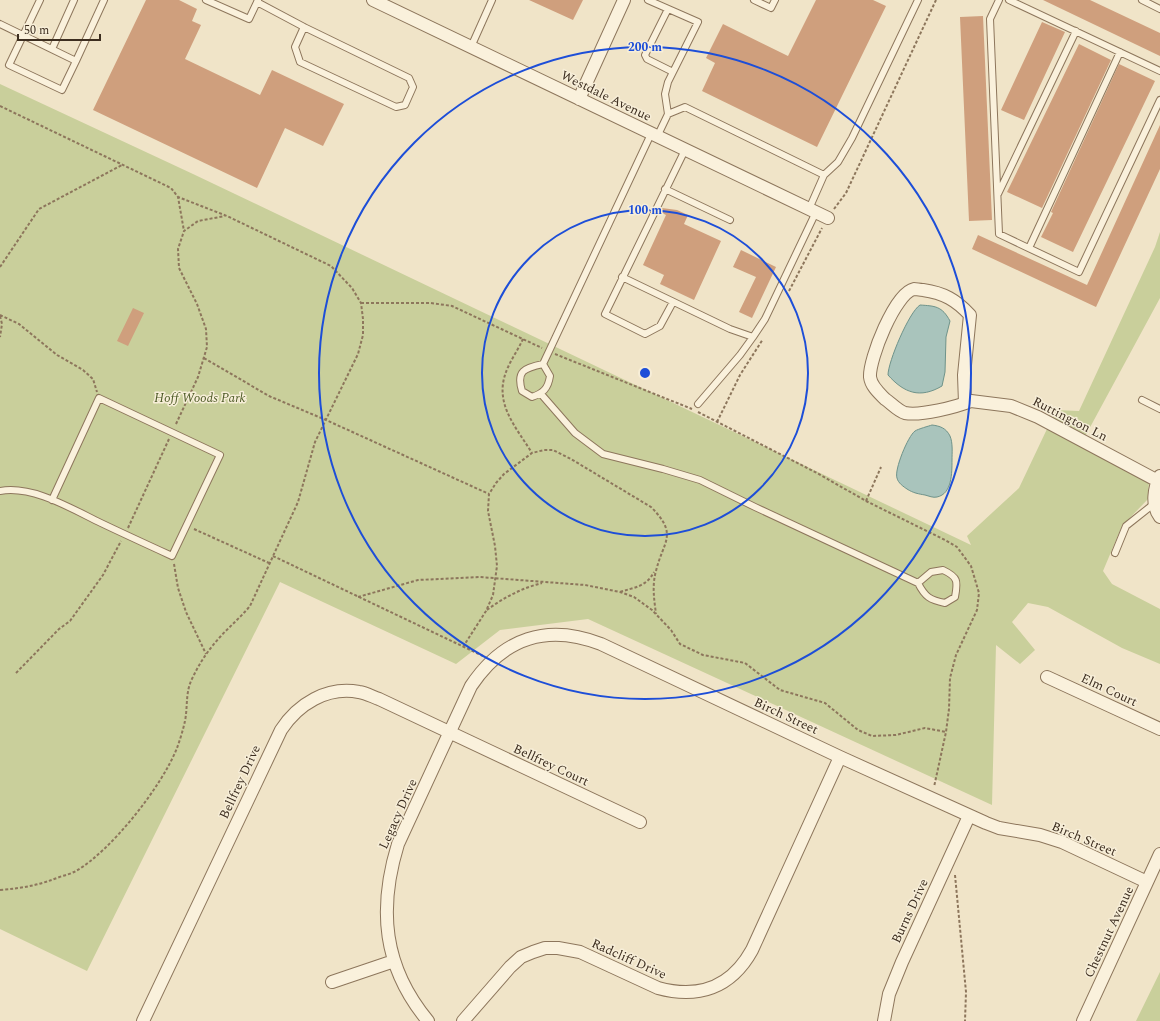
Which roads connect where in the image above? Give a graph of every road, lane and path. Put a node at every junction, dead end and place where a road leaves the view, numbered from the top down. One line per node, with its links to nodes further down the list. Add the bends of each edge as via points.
1 (40, 0): 22 (lane)
2 (74, 0): 24 (lane)
3 (104, 0): 26 (lane)
4 (206, 0): 16 (lane, via 249,19)
5 (373, 0): 23 (street, Westdale Avenue)
6 (492, 0): 23 (lane)
7 (624, 0): 29 (street)
8 (648, 0): 17 (lane)
9 (754, 0): 10 (lane, via 771,8)
10 (775, 0)
11 (918, 0): 36 (lane, via 852,138 838,162)
12 (936, 0): 42 (path, via 846,193)
13 (999, 0): 38 (lane, via 990,19)
14 (1009, 0): 21 (lane)
15 (1142, 0): 18 (lane)
16 (257, 1): 20 (lane)
17 (668, 9): 28 (lane, via 645,55 647,59); 28 (lane, via 698,22)
18 (1160, 9)
19 (0, 24): 22 (lane)
20 (304, 27): 20 (lane, via 409,78 413,87 405,105 396,107 300,62 295,47)
21 (1076, 31): 25 (lane); 38 (lane)
22 (24, 36): 24 (lane); 26 (lane, via 9,65 62,90)
23 (471, 47): 29 (street, Westdale Avenue)
24 (52, 49): 26 (lane)
25 (1120, 52): 27 (lane); 45 (lane)
26 (76, 61)
27 (1160, 70)
28 (673, 72): 32 (lane, via 665,94)
29 (579, 99): 33 (street, Westdale Avenue)
30 (1160, 100): 45 (lane, via 1079,272)
31 (0, 106): 35 (path)
32 (668, 114): 33 (lane); 36 (lane, via 685,107)
33 (654, 135): 34 (street, Westdale Avenue); 56 (lane)
34 (685, 150): 37 (lane); 40 (street, Westdale Avenue)
35 (122, 165): 39 (path, via 171,188); 46 (path, via 39,209)
36 (824, 175): 40 (lane)
37 (665, 189): 43 (lane); 47 (lane)
38 (997, 195): 45 (lane, via 999,234)
39 (178, 197): 41 (path); 44 (path)
40 (813, 210): 42 (street, Westdale Avenue); 53 (lane, via 765,319)
41 (226, 216): 44 (path, via 198,221); 50 (path, via 331,266 352,288)
42 (828, 218): 48 (path)
43 (730, 220)
44 (184, 231): 57 (path, via 178,249 179,268 206,329 207,347)
45 (1029, 248)
46 (0, 267)
47 (622, 277): 49 (lane); 49 (lane, via 605,314 645,334 660,326)
48 (788, 293)
49 (674, 302): 53 (lane, via 730,329)
50 (361, 303): 55 (path, via 430,303 452,306); 65 (path, via 363,335 358,354)
51 (0, 316): 52 (path); 60 (path, via 19,324 57,355 83,370 93,379)
52 (0, 337)
53 (753, 337): 63 (lane, via 740,356)
54 (764, 337): 66 (path, via 740,375)
55 (523, 339): 56 (path); 68 (path, via 506,372 502,395 506,412)
56 (549, 351): 58 (lane); 66 (path, via 694,410)
57 (204, 358): 65 (path, via 269,396); 67 (path, via 198,377)
58 (542, 364): 59 (lane, via 550,376 549,385); 59 (lane, via 522,372 519,381 522,391 532,397)
59 (541, 394): 86 (lane, via 575,433 603,454 700,480)
60 (99, 398): 67 (lane); 73 (lane)
61 (1142, 400): 64 (lane)
62 (965, 403): 62 (street, Ruttington Ln, via 940,410 905,413 883,397 872,384 872,363 894,307 914,289 948,296 970,315 964,375); 70 (street, Ruttington Ln, via 971,401 1011,406 1032,414)
63 (698, 404)
64 (1160, 409)
65 (326, 420): 72 (path); 81 (path, via 315,442 298,502)
66 (717, 422): 74 (path, via 817,473)
67 (172, 432): 77 (lane, via 220,455); 78 (path)
68 (532, 453): 72 (path, via 504,474); 83 (path, via 553,450 651,507 661,517 668,538)
69 (881, 467): 74 (path)
70 (1158, 481): 75 (street)
71 (0, 491): 73 (lane, via 29,493)
72 (489, 494): 84 (path, via 488,511 497,566)
73 (52, 500): 78 (lane)
74 (866, 502): 98 (path, via 957,547 971,566 979,593 977,610 959,648 950,678)
75 (1155, 503): 76 (street); 79 (lane, via 1126,526)
76 (1160, 517)
77 (187, 526): 80 (lane); 82 (path)
78 (125, 534): 80 (lane); 94 (path, via 103,575 70,621)
79 (1115, 553)
80 (172, 556): 92 (path, via 186,612)
81 (273, 556): 82 (path); 88 (path)
82 (269, 563): 92 (path, via 250,606)
83 (656, 570): 87 (path, via 650,580 639,587); 90 (path)
84 (495, 578): 85 (path); 88 (path, via 418,580); 89 (path, via 493,595)
85 (544, 582): 87 (path, via 585,585); 89 (path, via 517,592)
86 (918, 583): 86 (lane, via 923,594 945,603 955,597 958,584 954,575 943,570 931,572)
87 (620, 592): 90 (path, via 634,597)
88 (358, 597): 91 (path)
89 (486, 611): 91 (path)
90 (656, 615): 98 (path, via 680,644 704,655 745,663 780,690 825,703 858,730 872,736 896,735 925,728)
91 (463, 647): 93 (path)
92 (206, 654): 106 (path, via 192,678 186,700 185,721 177,747 163,777 124,828 102,852 76,871 23,888)
93 (492, 660): 97 (street, Birch Street, via 471,686); 99 (street, Birch Street, via 504,650 536,637 569,635 586,638)
94 (16, 673)
95 (1047, 677): 96 (street, Elm Court)
96 (1160, 729)
97 (451, 732): 102 (street, Bellfrey Court); 107 (street, Legacy Drive, via 398,844 392,865 386,907); 109 (street, Bellfrey Drive, via 356,691 323,694 294,713 281,730)
98 (946, 732): 100 (path)
99 (840, 757): 100 (street, Birch Street); 111 (street, Radcliff Drive, via 752,950 729,978 707,990 670,992 580,952 545,948 521,958 510,967)
100 (932, 798): 101 (street, Birch Street)
101 (969, 816): 105 (street, Birch Street, via 999,828 1040,835 1062,842); 112 (street, Burns Drive, via 902,962 889,994)
102 (640, 822)
103 (1160, 854): 105 (street, Chestnut Avenue)
104 (955, 875): 113 (path, via 966,992)
105 (1147, 882): 114 (street, Chestnut Avenue)
106 (0, 890)
107 (394, 961): 108 (street); 110 (street, Legacy Drive, via 408,994)
108 (332, 982)
109 (143, 1021)
110 (428, 1021)
111 (463, 1021)
112 (884, 1021)
113 (965, 1021)
114 (1083, 1021)

